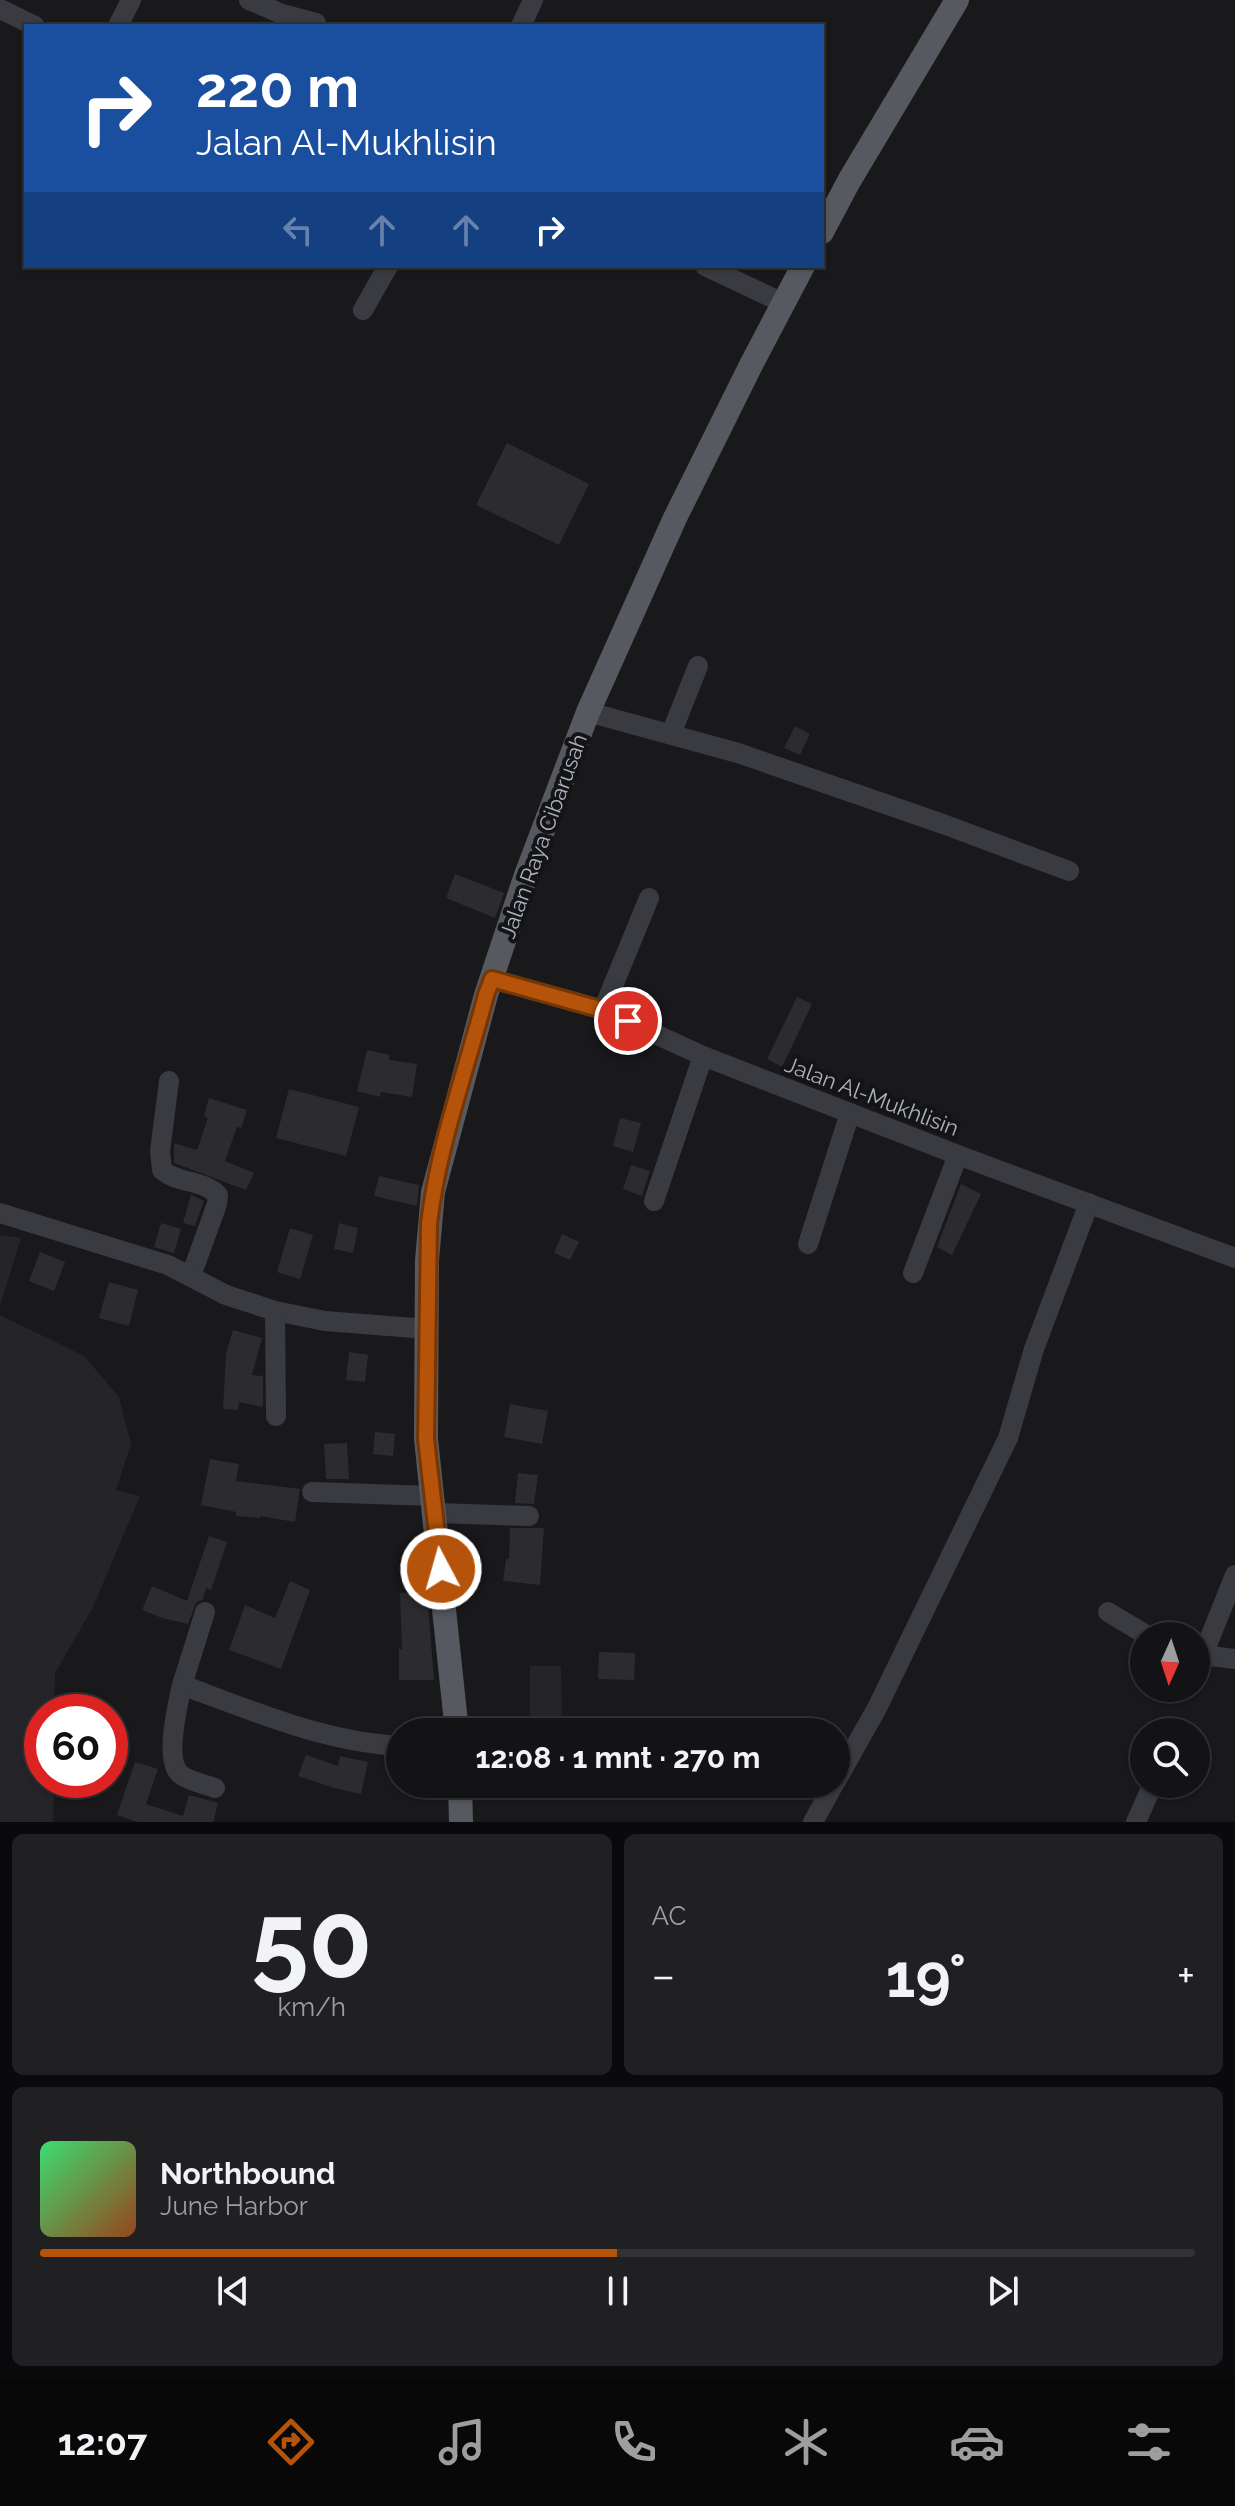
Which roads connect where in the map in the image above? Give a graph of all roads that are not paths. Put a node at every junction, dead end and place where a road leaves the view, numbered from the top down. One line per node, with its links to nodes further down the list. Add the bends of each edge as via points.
1 (131, 0): 8 (street)
2 (249, 0): 6 (street)
3 (533, 0): 9 (street)
4 (957, 0): 10 (main road)
5 (0, 9): 7 (street)
6 (316, 23)
7 (31, 24)
8 (119, 24)
9 (522, 24)
10 (824, 228)
11 (387, 268): 15 (street)
12 (709, 268): 14 (street)
13 (802, 268): 14 (main road, Jalan Raya Cibarusah)
14 (783, 303): 17 (main road, Jalan Raya Cibarusah, via 675,518)
15 (363, 310)
16 (698, 666): 18 (street)
17 (588, 712): 18 (street); 21 (main road, Jalan Raya Cibarusah)
18 (671, 734): 19 (street)
19 (1069, 871)
20 (649, 898): 22 (street)
21 (492, 979): 22 (street, Jalan Al-Mukhlisin); 35 (main road, Jalan Raya Cibarusah, via 433,1192)
22 (603, 1010): 23 (street, Jalan Al-Mukhlisin)
23 (703, 1056): 25 (street, Jalan Al-Mukhlisin); 27 (street)
24 (169, 1081): 33 (street, via 161,1167 170,1176 218,1195)
25 (850, 1113): 26 (street, Jalan Al-Mukhlisin); 30 (street)
26 (958, 1155): 28 (street, Jalan Al-Mukhlisin); 32 (street)
27 (654, 1201)
28 (1089, 1203): 31 (street, Jalan Al-Mukhlisin); 50 (street, via 1034,1349 1008,1438)
29 (0, 1213): 33 (street)
30 (808, 1244)
31 (1235, 1258)
32 (913, 1273)
33 (191, 1276): 34 (street, via 226,1295)
34 (275, 1311): 35 (street, via 325,1321); 36 (street)
35 (427, 1329): 38 (main road, Jalan Raya Cibarusah, via 426,1439)
36 (276, 1416)
37 (312, 1492): 38 (street)
38 (434, 1504): 39 (street); 48 (main road, Jalan Raya Cibarusah)
39 (529, 1516)
40 (1235, 1575): 44 (street)
41 (205, 1612): 47 (street)
42 (1108, 1612): 43 (street)
43 (1130, 1625)
44 (1210, 1631)
45 (1210, 1656): 46 (street)
46 (1235, 1659)
47 (182, 1685): 49 (street, via 299,1727); 51 (street, via 174,1725 176,1769)
48 (456, 1718)
49 (386, 1744)
50 (850, 1756)
51 (215, 1788)
52 (460, 1798): 55 (main road)
53 (826, 1798): 56 (street)
54 (1147, 1798): 57 (street)
55 (461, 1822)
56 (813, 1822)
57 (1136, 1822)

